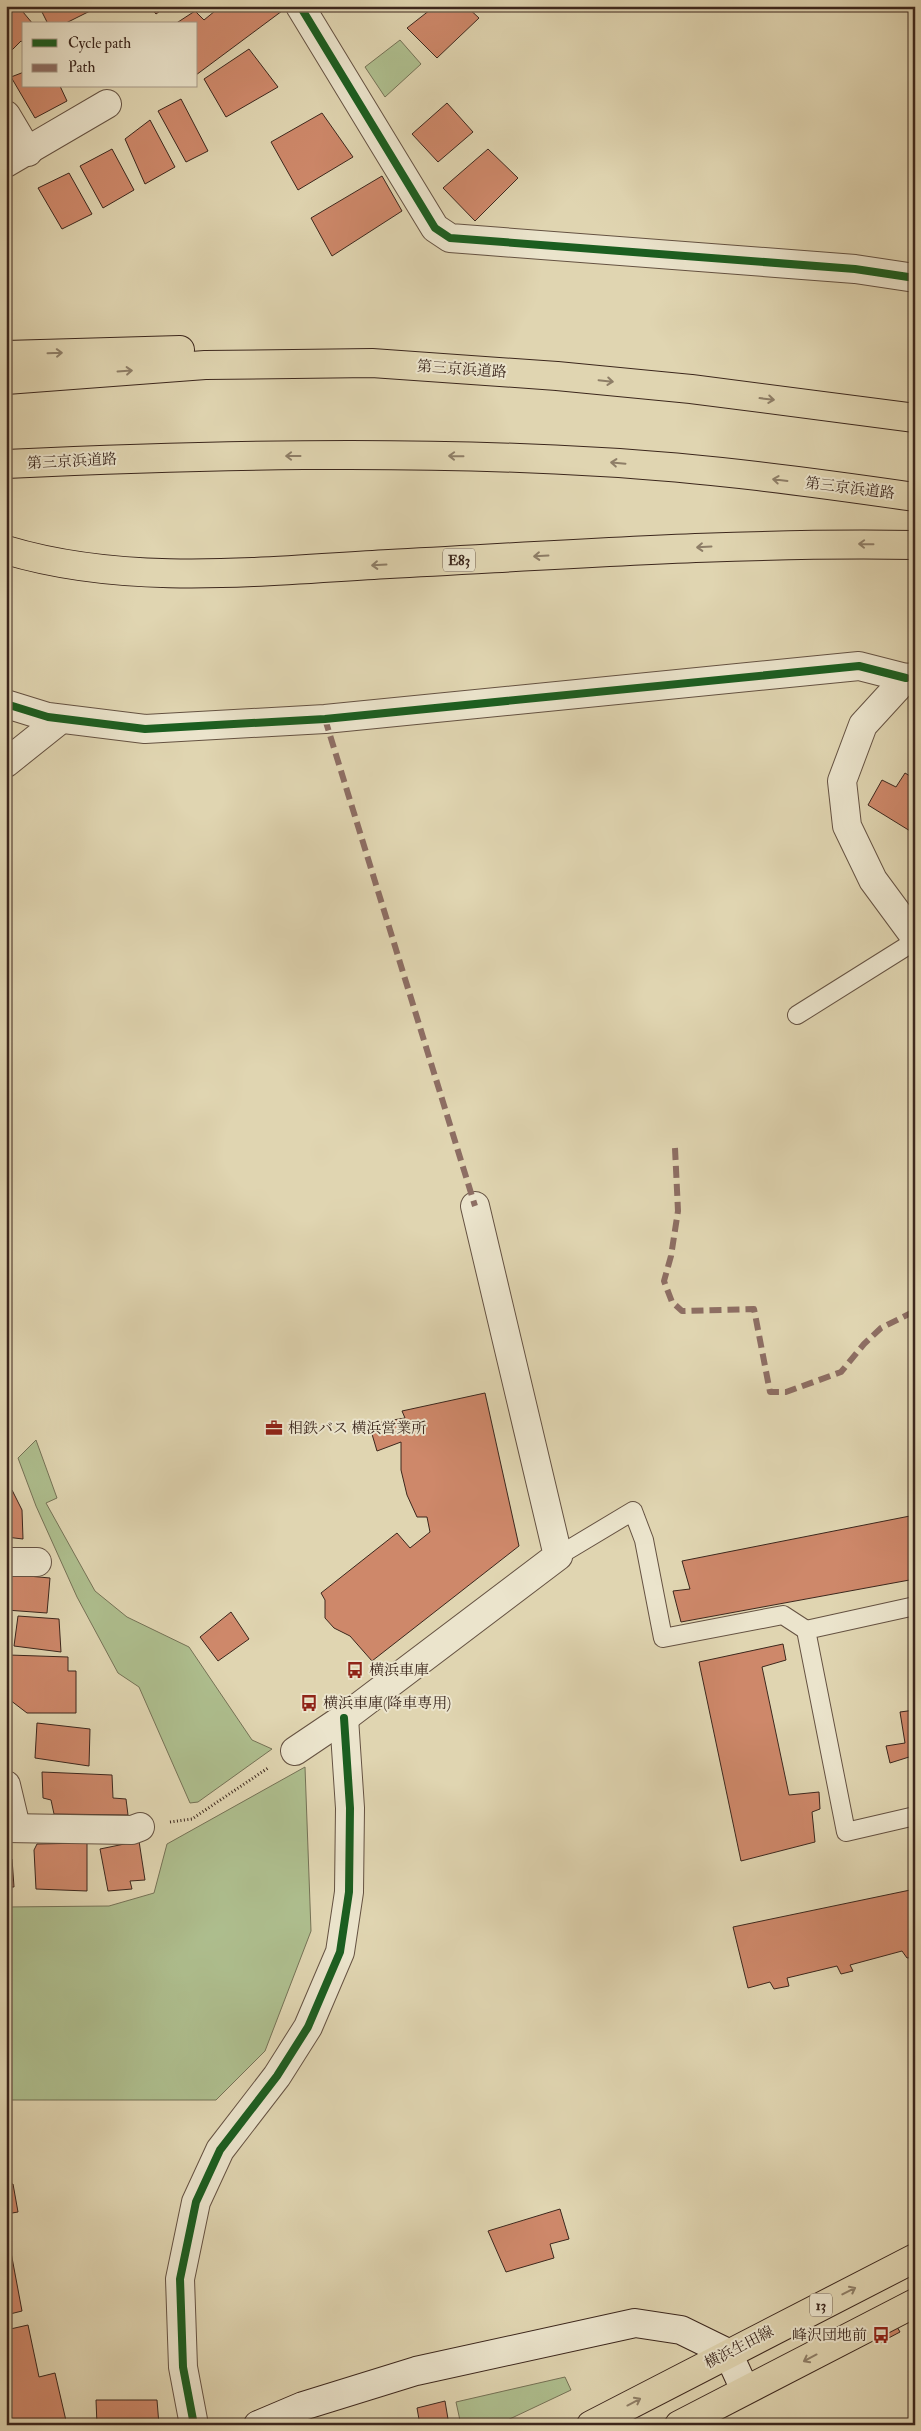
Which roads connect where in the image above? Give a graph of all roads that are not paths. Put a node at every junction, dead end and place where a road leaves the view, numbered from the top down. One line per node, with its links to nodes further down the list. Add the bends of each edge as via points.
1 (300, 6): 5 (street, via 435,228 450,238 855,269)
2 (107, 104): 4 (street)
3 (6, 115): 4 (street)
4 (17, 157)
5 (915, 278)
6 (6, 355): 7 (main road, one-way to 7, via 205,349 371,350)
7 (558, 376): 8 (main road, 第三京浜道路, one-way to 7, via 205,365 372,363); 9 (main road, 第三京浜道路, one-way to 9, via 691,389)
8 (6, 380)
9 (915, 418)
10 (6, 464): 11 (main road, 第三京浜道路, one-way to 10, via 719,472 496,457 159,457)
11 (915, 497)
12 (915, 545): 13 (main road, E83, one-way to 13, via 725,546 202,574 109,570)
13 (6, 550)
14 (911, 678): 16 (street, via 859,666 325,718 145,730); 18 (street, via 863,725 842,781 847,826 872,880)
15 (6, 704): 16 (street)
16 (61, 719): 17 (street)
17 (6, 763)
18 (915, 939): 19 (lane)
19 (796, 1015)
20 (475, 1206): 21 (street)
21 (558, 1556): 25 (lane, via 633,1511 644,1540 663,1638 783,1614); 26 (street)
22 (6, 1562): 23 (street)
23 (37, 1562)
24 (915, 1606): 25 (lane)
25 (806, 1630): 29 (lane, via 846,1832)
26 (344, 1718): 27 (street); 36 (street, via 350,1808 349,1892 340,1952 308,2027 277,2076 220,2150 196,2202 180,2279 183,2367)
27 (294, 1751)
28 (6, 1786): 31 (street)
29 (915, 1816)
30 (140, 1827): 31 (street, via 132,1830)
31 (11, 1828)
32 (915, 2258): 34 (main road, 横浜生田線 / 13, one-way to 32)
33 (915, 2303): 35 (main road, one-way to 35)
34 (728, 2353): 35 (street); 37 (street, via 681,2330 636,2323 416,2371 303,2406); 38 (main road, 横浜生田線 / 13, one-way to 34)
35 (745, 2390): 39 (main road)
36 (194, 2425)
37 (258, 2425)
38 (591, 2425)
39 (680, 2425)

